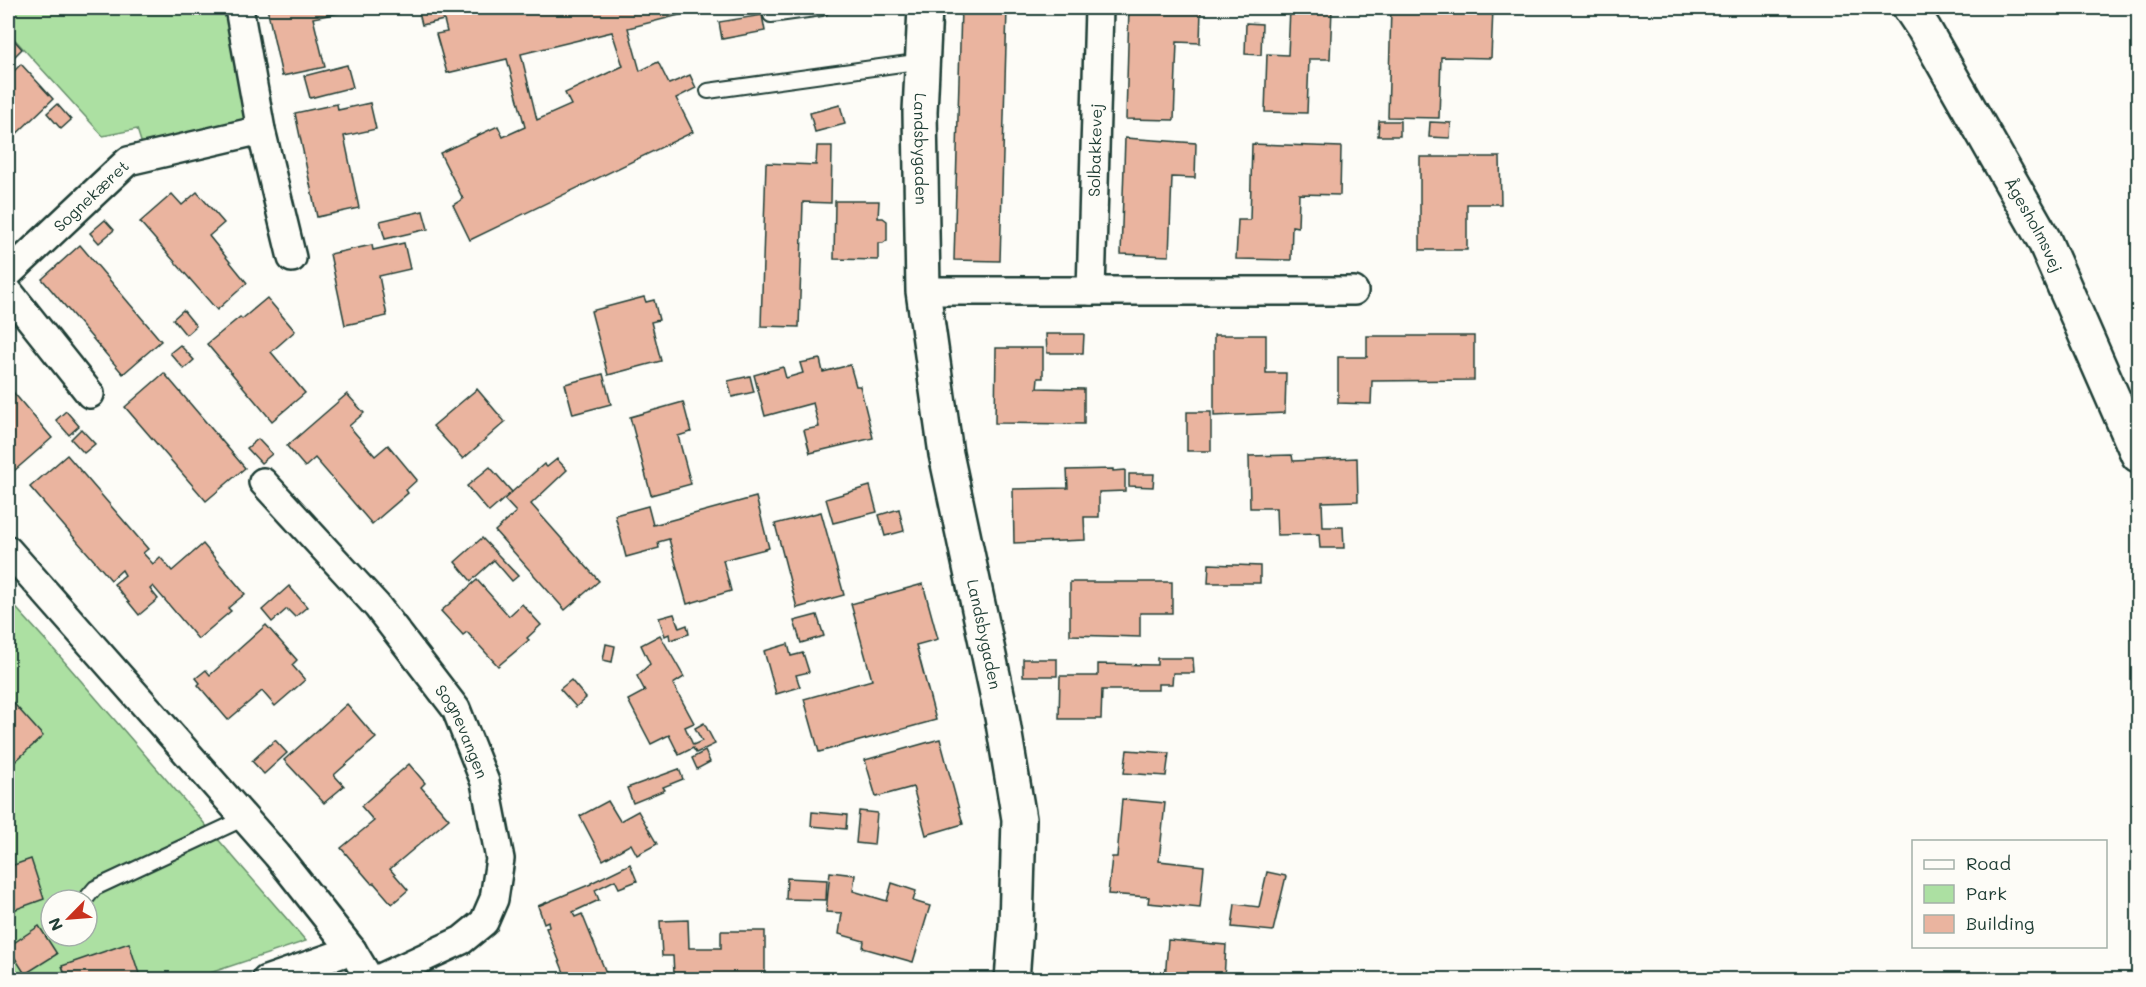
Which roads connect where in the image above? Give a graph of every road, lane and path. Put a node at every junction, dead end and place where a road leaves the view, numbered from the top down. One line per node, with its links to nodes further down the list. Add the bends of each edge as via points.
1 (239, 8): 9 (street)
2 (822, 8): 6 (lane)
3 (925, 8): 7 (street, Landsbygaden)
4 (1099, 8): 14 (street, Solbakkevej)
5 (1910, 8): 17 (street, Ågesholmsvej, via 2044,240)
6 (771, 15)
7 (923, 61): 8 (lane); 13 (street, Landsbygaden)
8 (708, 90)
9 (261, 130): 10 (street); 11 (street, Sognekæret, via 128,161)
10 (292, 258)
11 (8, 274)
12 (8, 291): 16 (street)
13 (923, 291): 14 (street); 26 (street, Landsbygaden, via 946,454 1002,717 1019,819)
14 (1091, 291): 15 (street)
15 (1354, 291)
16 (90, 394)
17 (2139, 455)
18 (263, 482): 25 (street, Sognevangen, via 377,606 456,709 485,782 500,859 494,899 484,921 462,940)
19 (8, 550): 20 (street)
20 (245, 818): 21 (lane); 22 (street)
21 (95, 888)
22 (352, 950): 23 (street); 24 (street)
23 (266, 980)
24 (370, 980)
25 (376, 980)
26 (1012, 980)

